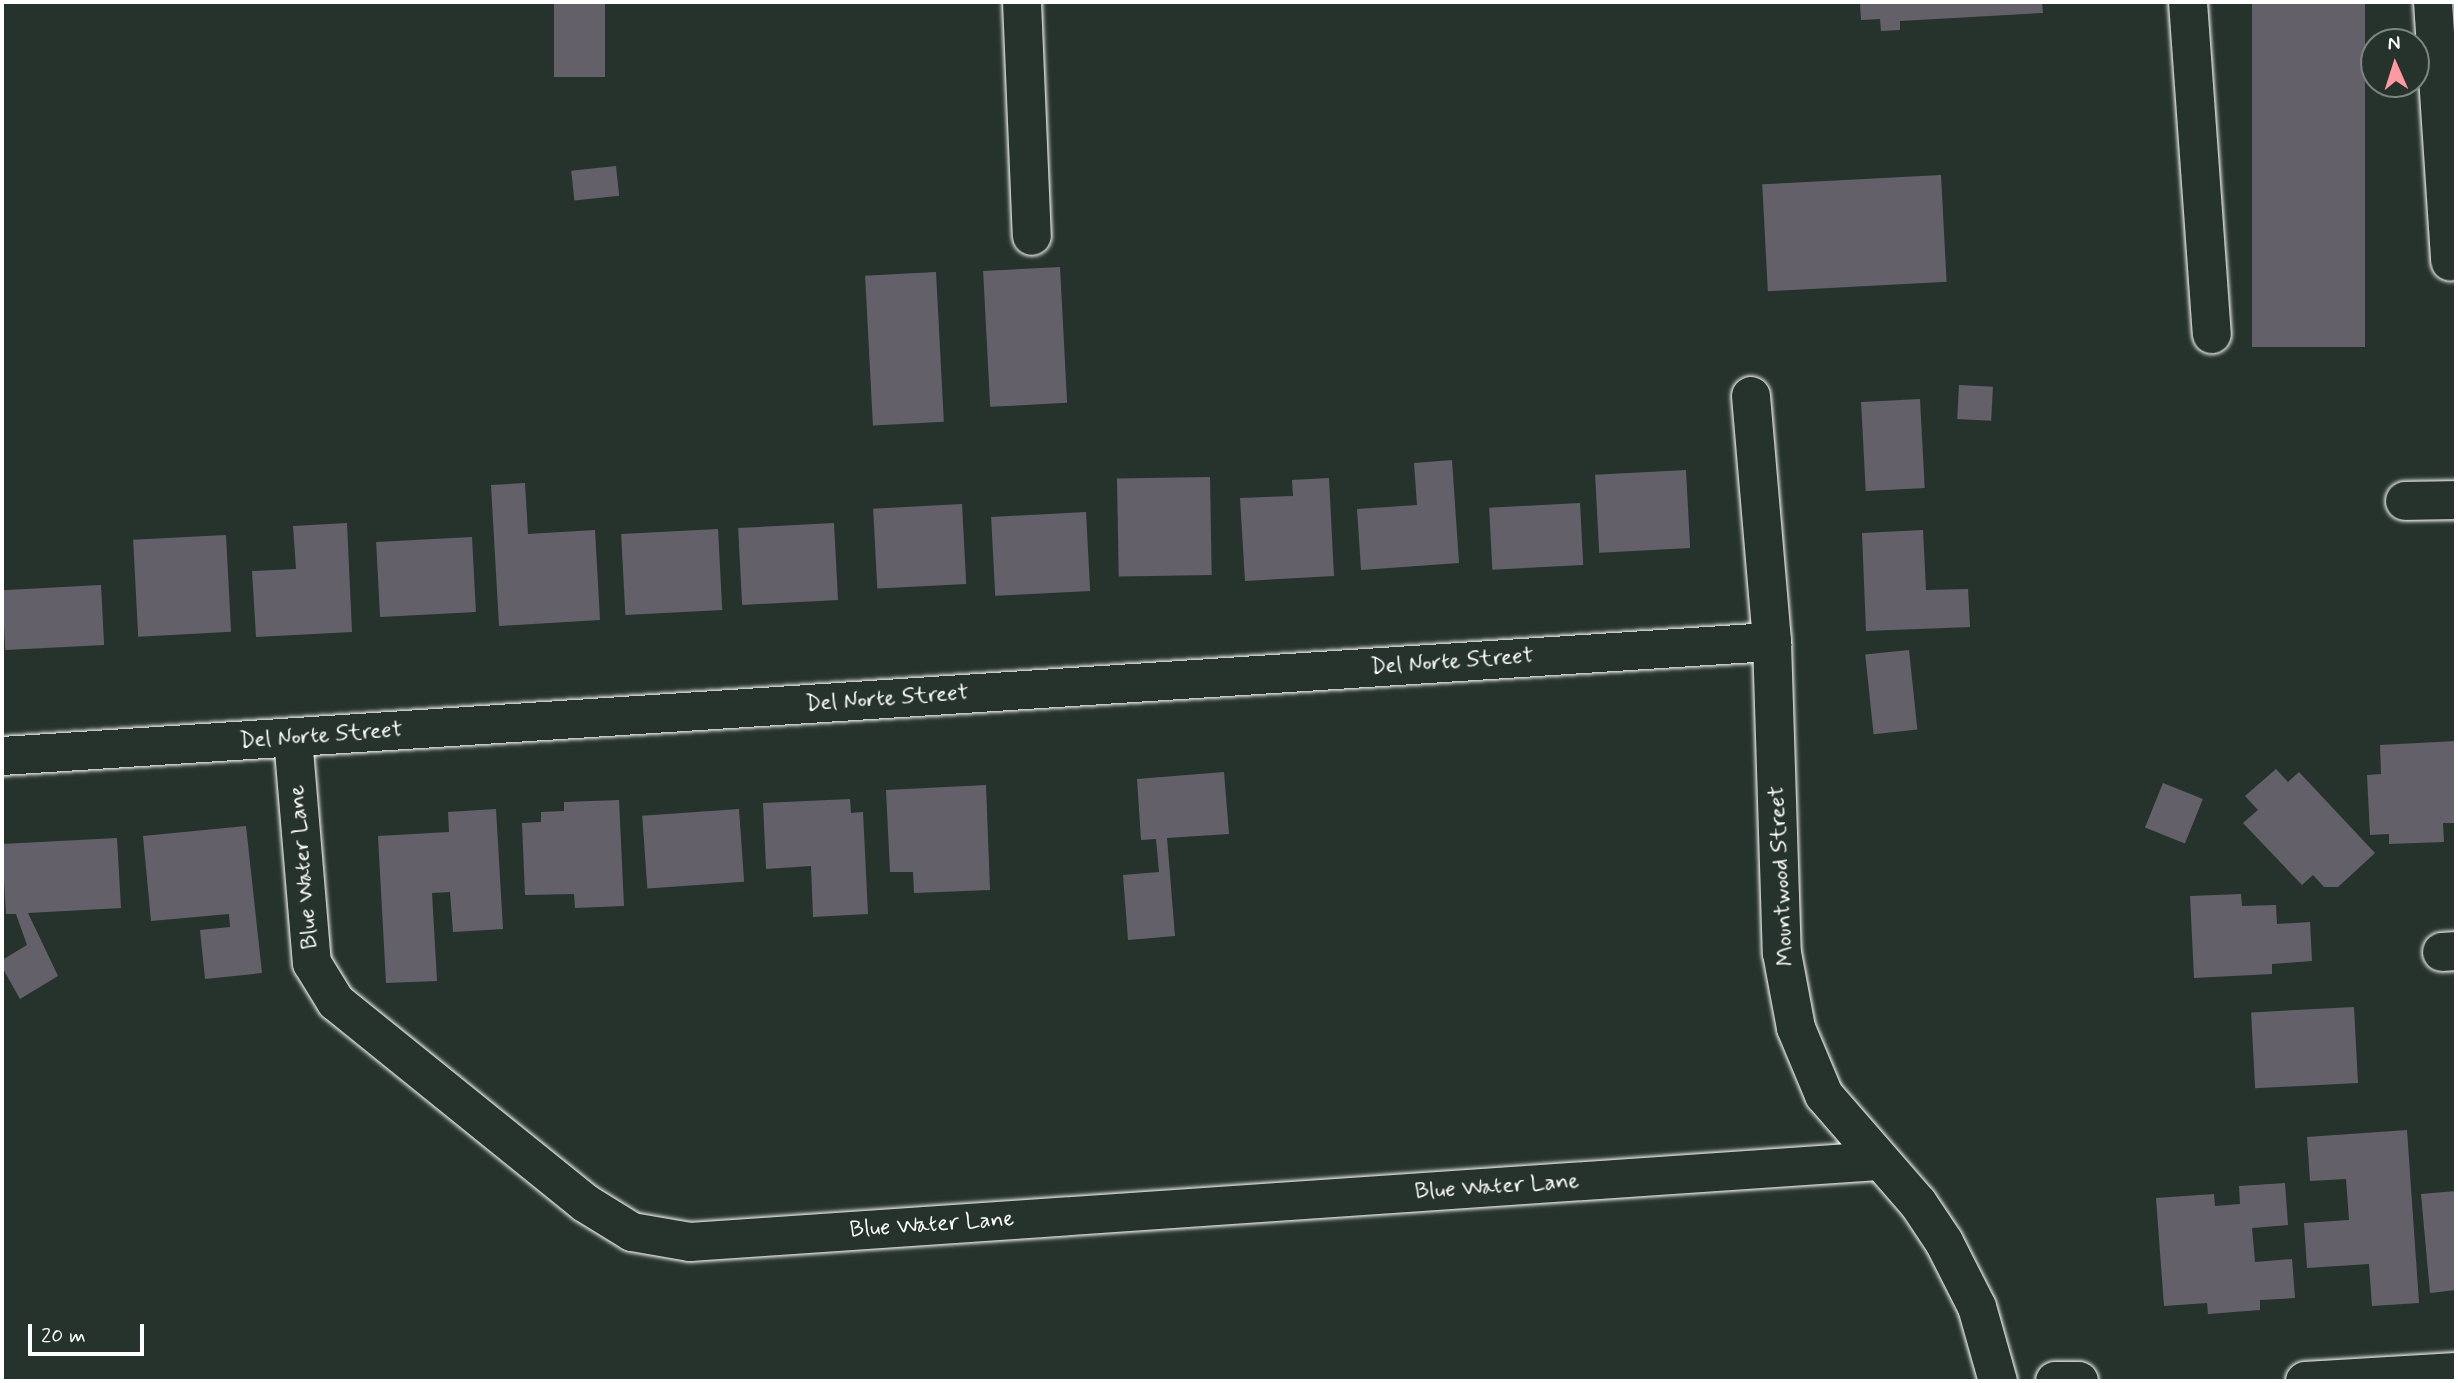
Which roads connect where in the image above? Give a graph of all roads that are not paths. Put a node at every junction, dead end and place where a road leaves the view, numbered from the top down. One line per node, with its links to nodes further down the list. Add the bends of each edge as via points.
1 (1022, 2): 4 (street)
2 (2188, 2): 6 (street)
3 (2433, 2): 5 (street)
4 (1032, 236)
5 (2450, 261)
6 (2212, 334)
7 (1751, 396): 10 (street, Mountwood Street)
8 (2456, 500): 9 (street)
9 (2405, 501)
10 (1772, 642): 11 (street, Del Norte Street); 13 (street, Mountwood Street, via 1782,954 1796,1028 1824,1095)
11 (293, 738): 12 (street, Del Norte Street); 13 (street, Blue Water Lane, via 312,963 336,1002 584,1203 632,1232 690,1242)
12 (2, 756)
13 (1878, 1161): 15 (street, Mountwood Street, via 1918,1203 1944,1242 1978,1307)
14 (2456, 1372): 18 (street)
15 (1998, 1381)
16 (2055, 1381): 17 (street)
17 (2079, 1381)
18 (2305, 1381)

